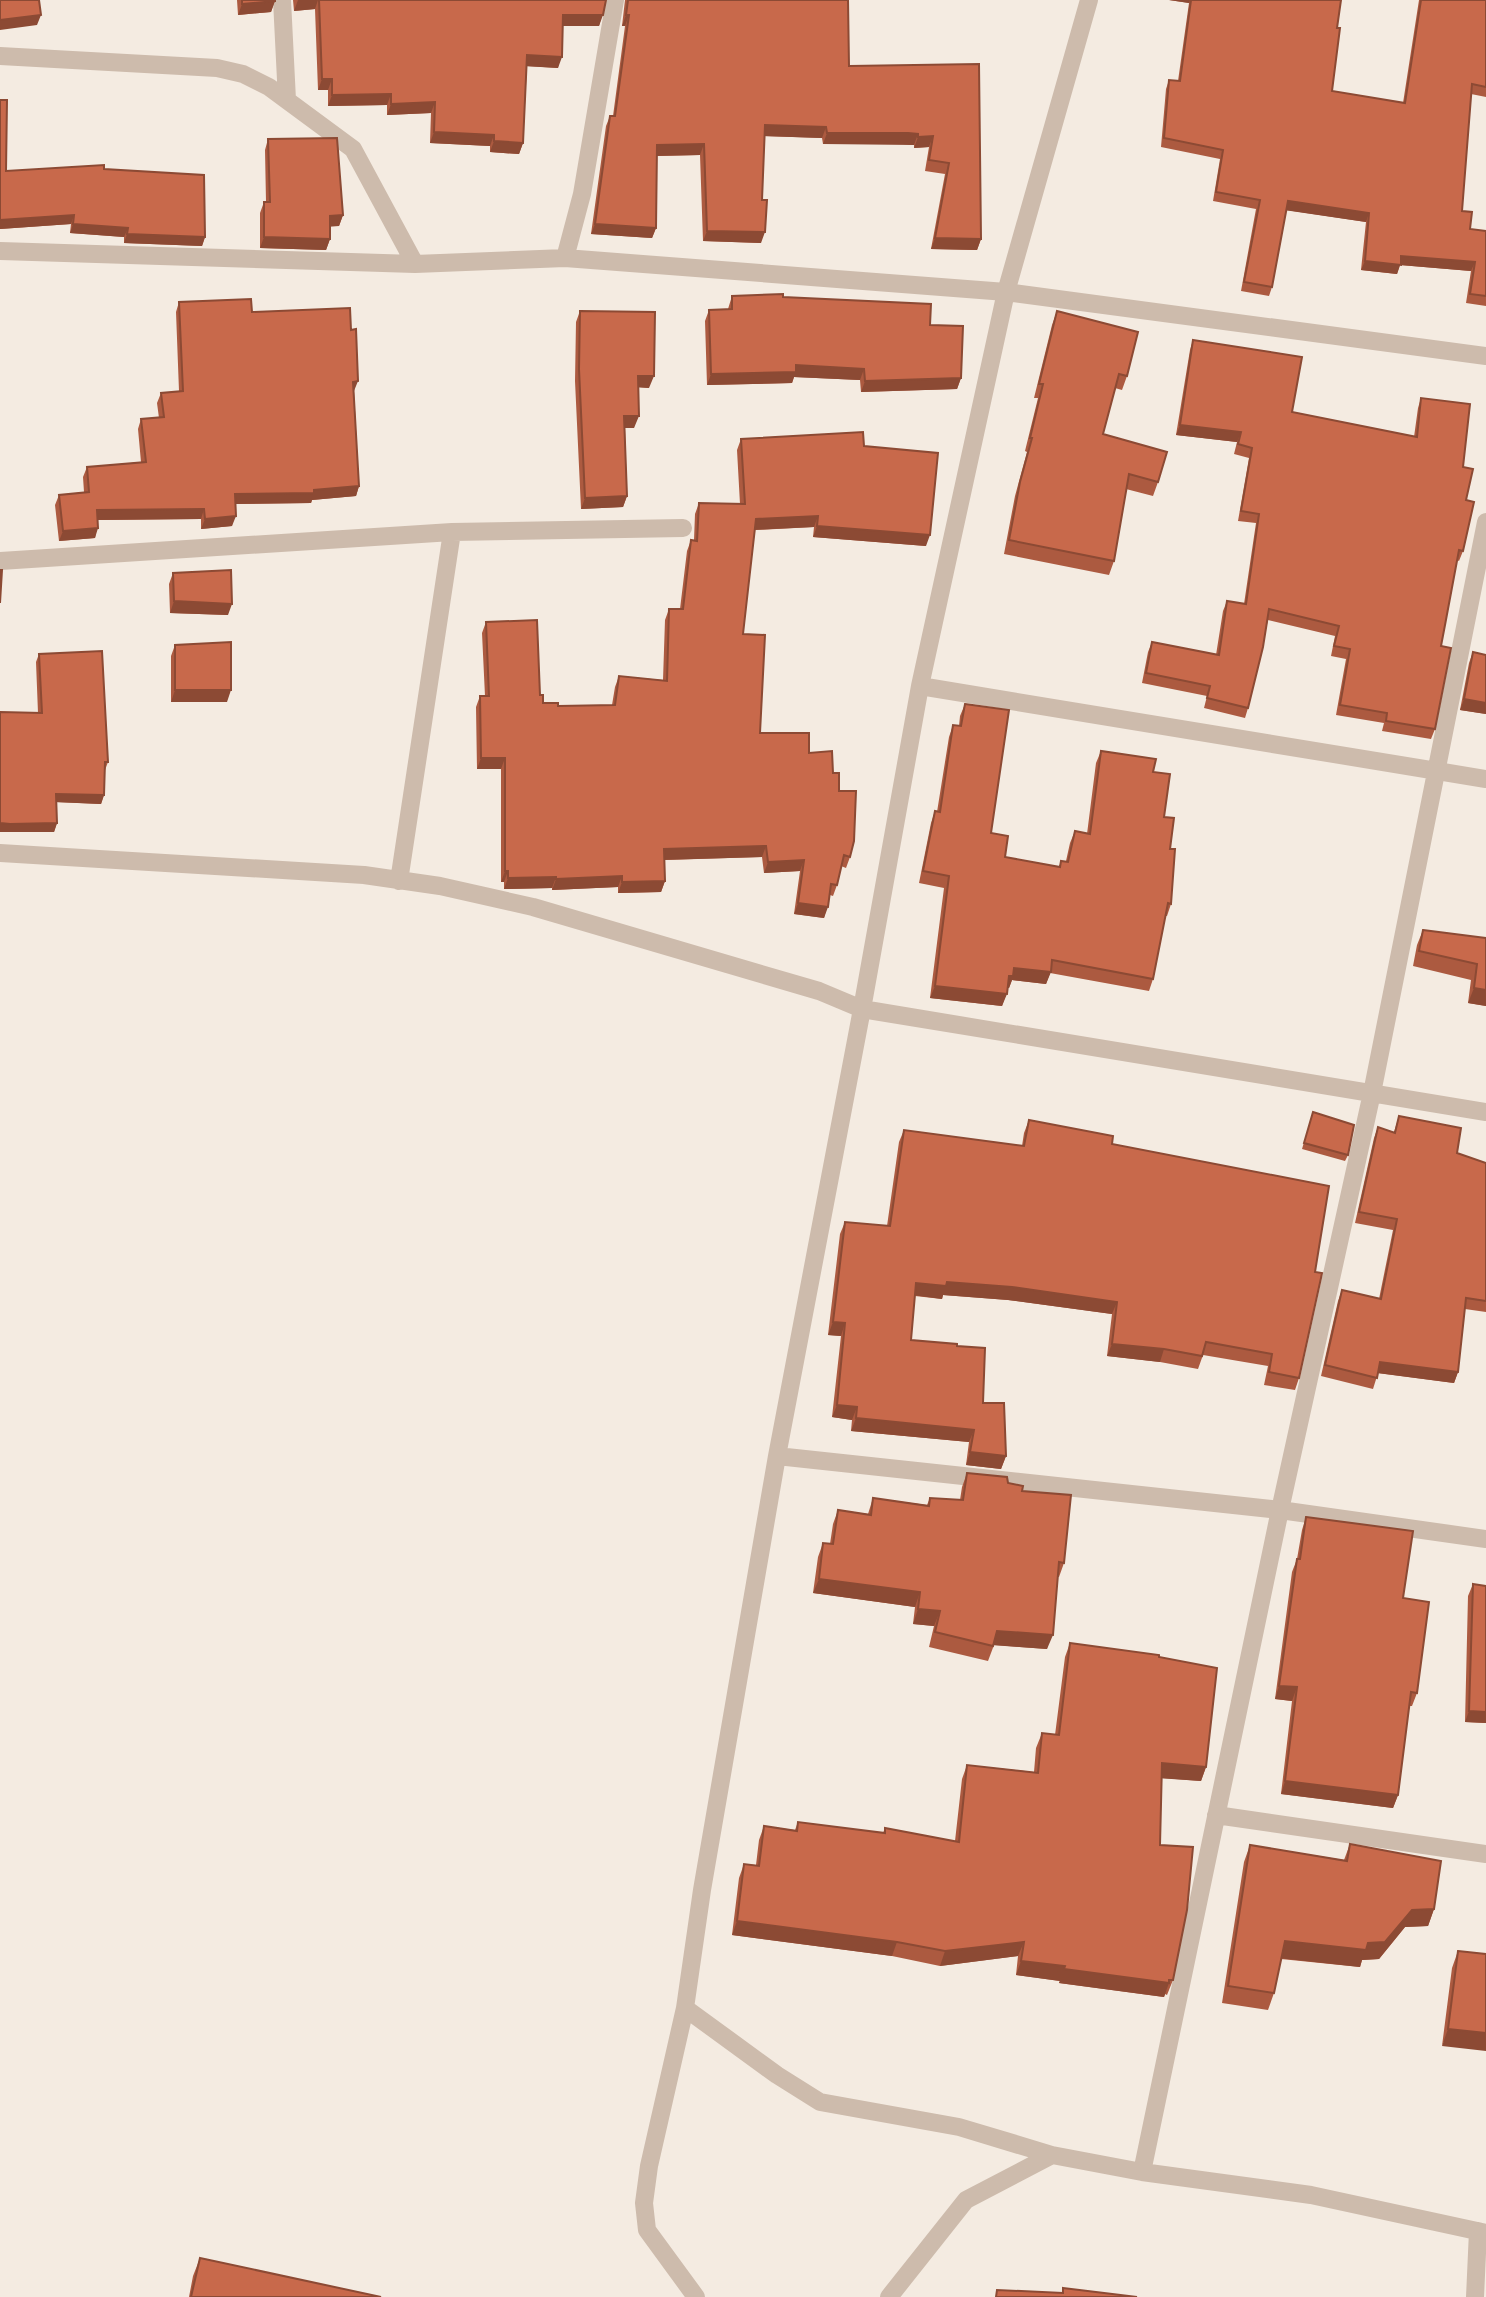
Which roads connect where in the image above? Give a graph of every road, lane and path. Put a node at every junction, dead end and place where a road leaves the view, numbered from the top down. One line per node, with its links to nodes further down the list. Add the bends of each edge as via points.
1 (282, 0): 5 (street)
2 (615, 0): 7 (street, via 582,194)
3 (1090, 0): 9 (street)
4 (0, 56): 5 (street, via 217,68 243,74)
5 (287, 100): 8 (street, via 352,149)
6 (0, 251): 8 (street)
7 (565, 258): 8 (street); 9 (street)
8 (415, 264)
9 (1006, 292): 10 (street); 15 (street)
10 (1486, 356)
11 (1486, 522): 16 (street)
12 (683, 528): 13 (street)
13 (452, 532): 14 (street); 19 (street)
14 (0, 561)
15 (920, 687): 16 (street); 20 (street)
16 (1437, 773): 17 (street); 21 (street)
17 (1486, 779)
18 (0, 853): 19 (street, via 364,875)
19 (399, 881): 20 (street, via 533,907 820,991)
20 (862, 1009): 21 (street); 23 (street)
21 (1372, 1093): 22 (street); 24 (street)
22 (1486, 1112)
23 (777, 1456): 24 (street); 28 (street)
24 (1280, 1510): 25 (street); 26 (street)
25 (1486, 1539)
26 (1216, 1815): 27 (street); 30 (street)
27 (1486, 1854)
28 (685, 2008): 29 (street, via 820,2102 959,2127); 32 (street, via 644,2203 647,2230)
29 (1052, 2155): 30 (street); 33 (street, via 966,2200)
30 (1142, 2172): 31 (street, via 1311,2195)
31 (1482, 2232): 34 (street)
32 (696, 2297)
33 (889, 2297)
34 (1475, 2297)

